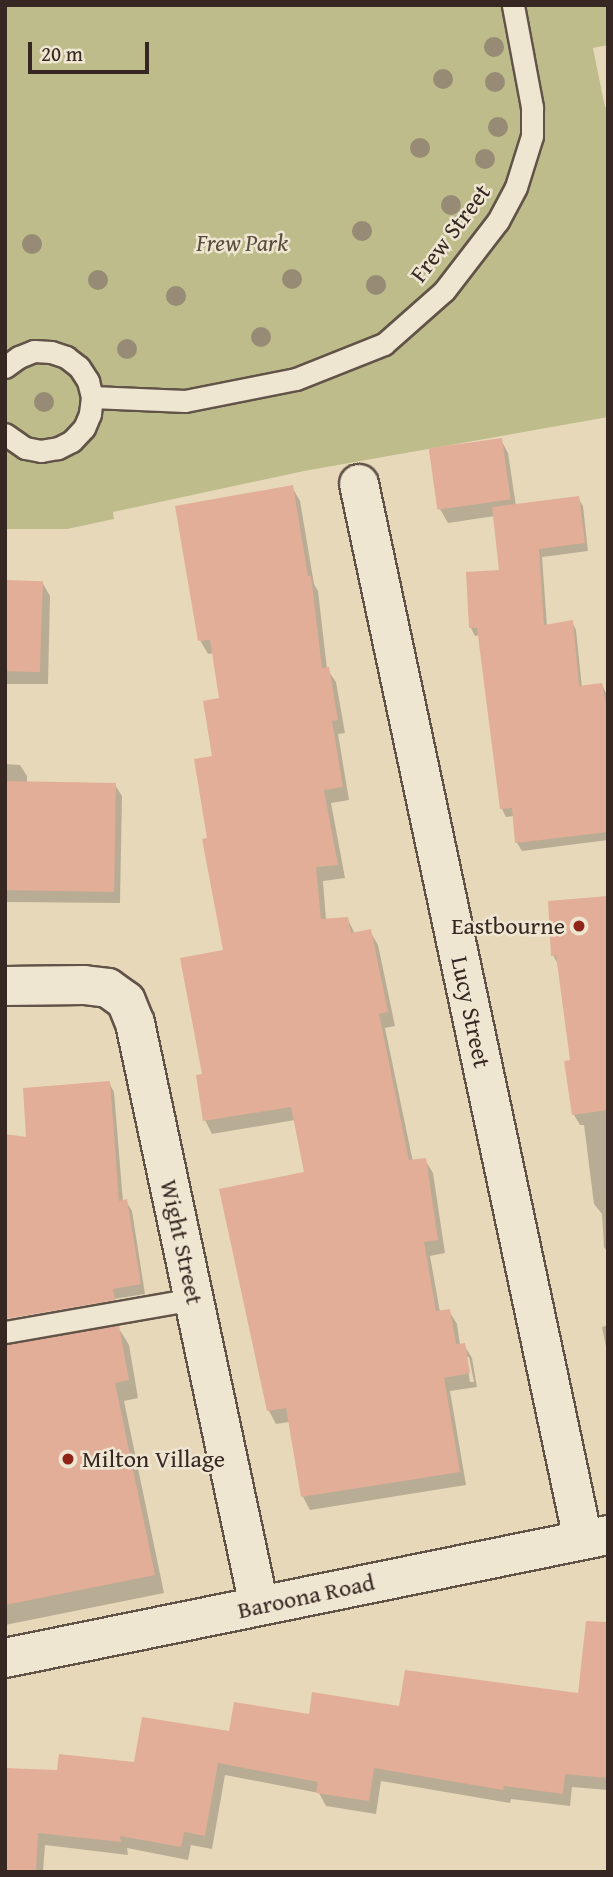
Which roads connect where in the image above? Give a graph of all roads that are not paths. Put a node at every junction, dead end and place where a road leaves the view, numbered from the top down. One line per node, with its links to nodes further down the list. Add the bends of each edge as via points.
1 (513, 5): 3 (lane, Frew Street, via 532,107 532,136 516,187 498,221 444,291 384,344 296,379 185,401)
2 (5, 367): 3 (lane, via 34,351 66,357 88,381)
3 (92, 397): 4 (lane, via 84,428 58,448 25,448)
4 (5, 434)
5 (359, 484): 9 (street, Lucy Street)
6 (5, 986): 7 (street, Wight Street, via 84,985 108,988 126,1001 137,1030)
7 (194, 1299): 8 (lane); 10 (street, Wight Street)
8 (5, 1332)
9 (595, 1538): 10 (street, Baroona Road)
10 (259, 1606): 11 (street, Baroona Road)
11 (5, 1658)

